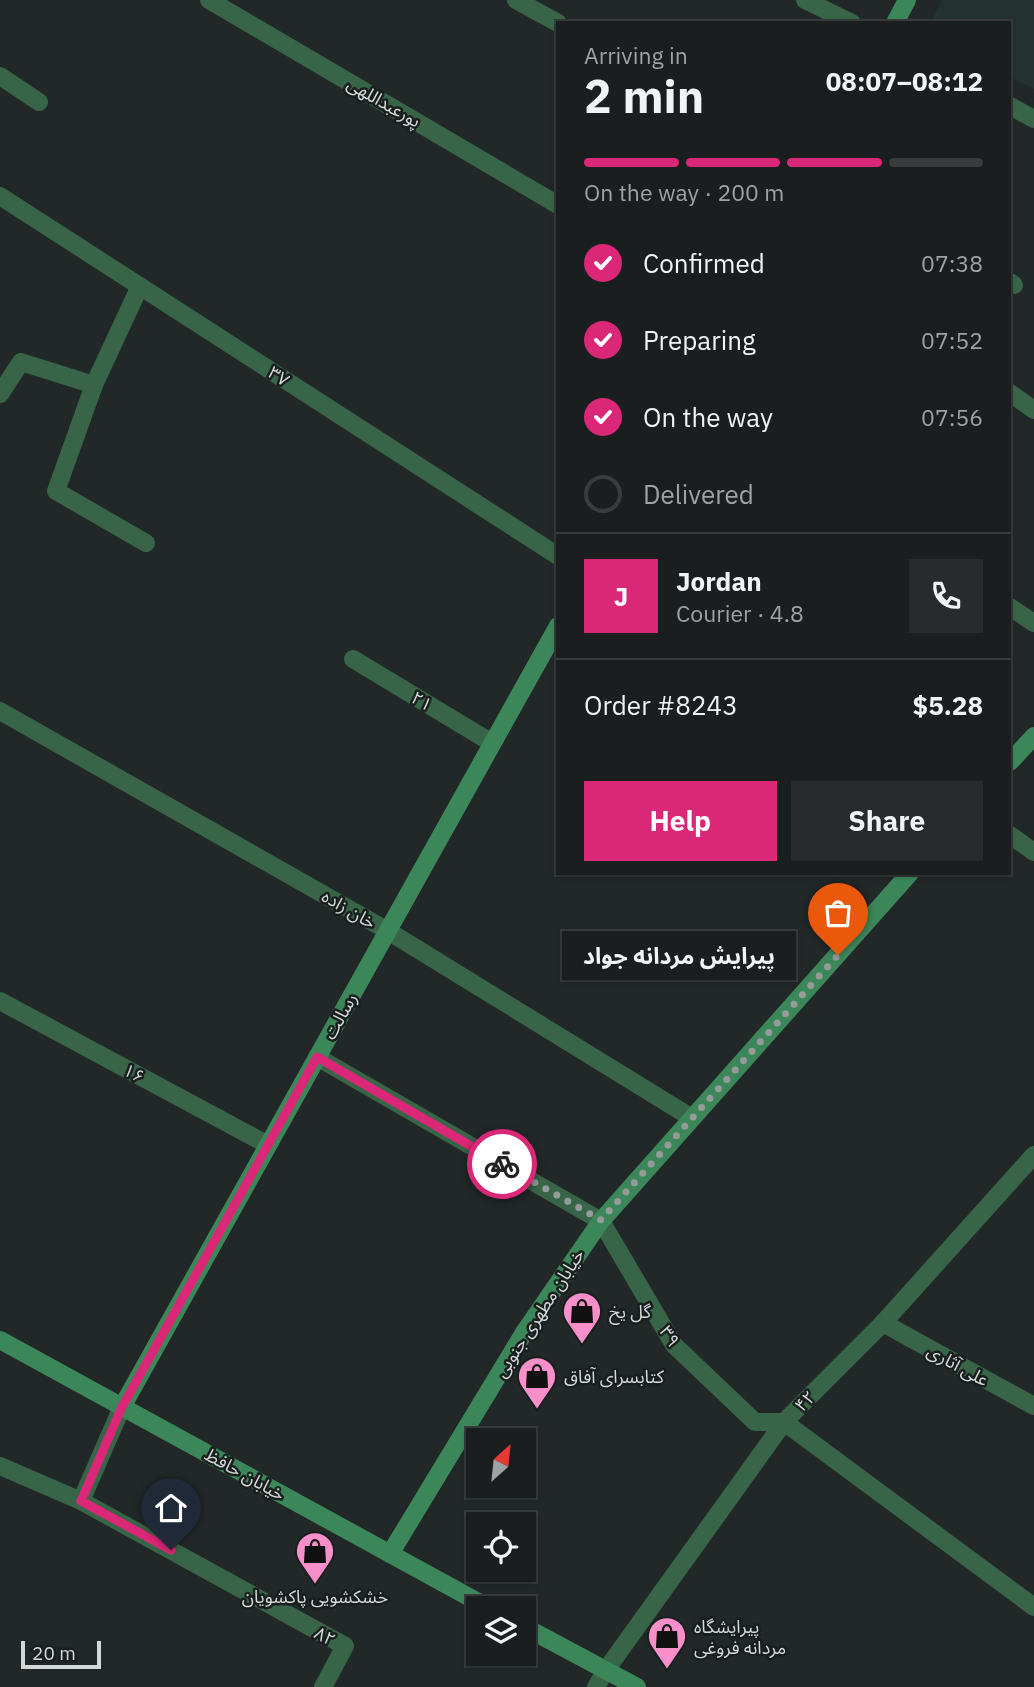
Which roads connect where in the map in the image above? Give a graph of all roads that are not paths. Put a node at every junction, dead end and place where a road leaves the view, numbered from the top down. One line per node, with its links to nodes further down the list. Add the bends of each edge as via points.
1 (209, 0): 13 (street, پورعبداللهی)
2 (516, 0): 7 (street)
3 (805, 0): 5 (street)
4 (908, 0): 6 (street)
5 (848, 21)
6 (896, 21)
7 (556, 22)
8 (0, 76): 9 (street)
9 (39, 102)
10 (1011, 106): 11 (street)
11 (1034, 118)
12 (0, 196): 14 (street, ۳۷)
13 (556, 204)
14 (140, 286): 15 (street); 20 (street, ۳۷)
15 (94, 385): 16 (street, via 21,362); 19 (street, via 56,491)
16 (0, 394)
17 (1011, 394): 18 (street)
18 (1034, 410)
19 (146, 543)
20 (556, 555)
21 (1011, 608): 22 (street)
22 (1034, 623)
23 (556, 629): 27 (street, رسالت)
24 (353, 659): 27 (street, ۲۱)
25 (0, 711): 32 (street, خان زاده)
26 (1034, 736): 28 (street)
27 (492, 744): 32 (street, رسالت)
28 (1011, 761)
29 (1011, 836): 30 (street)
30 (1034, 852)
31 (909, 875): 35 (street, خیابان مطهری جنوبی)
32 (388, 931): 34 (street, رسالت); 35 (street, خان زاده)
33 (0, 1002): 36 (street, ۱۶)
34 (317, 1057): 36 (street, رسالت); 38 (street, ۳۹)
35 (692, 1118): 38 (street, خیابان مطهری جنوبی)
36 (268, 1144): 42 (street, رسالت)
37 (1034, 1155): 39 (street, ۴۲)
38 (601, 1220): 43 (street, ۳۹, via 674,1345 755,1422); 46 (street, خیابان مطهری جنوبی, via 525,1331)
39 (883, 1323): 41 (street, علی آثاری); 43 (street, ۴۲)
40 (0, 1340): 42 (street, خیابان حافظ)
41 (1034, 1406)
42 (122, 1407): 45 (street); 46 (street, خیابان حافظ)
43 (784, 1422): 48 (street, ۳۹); 50 (street, ۴۲)
44 (0, 1466): 45 (street)
45 (81, 1501): 51 (street, ۸۲, via 345,1646)
46 (390, 1554): 47 (street, خیابان حافظ)
47 (467, 1596)
48 (1034, 1607)
49 (536, 1633): 50 (street)
50 (606, 1670): 52 (street, ۴۲); 53 (street)
51 (323, 1687)
52 (596, 1687)
53 (637, 1687)

